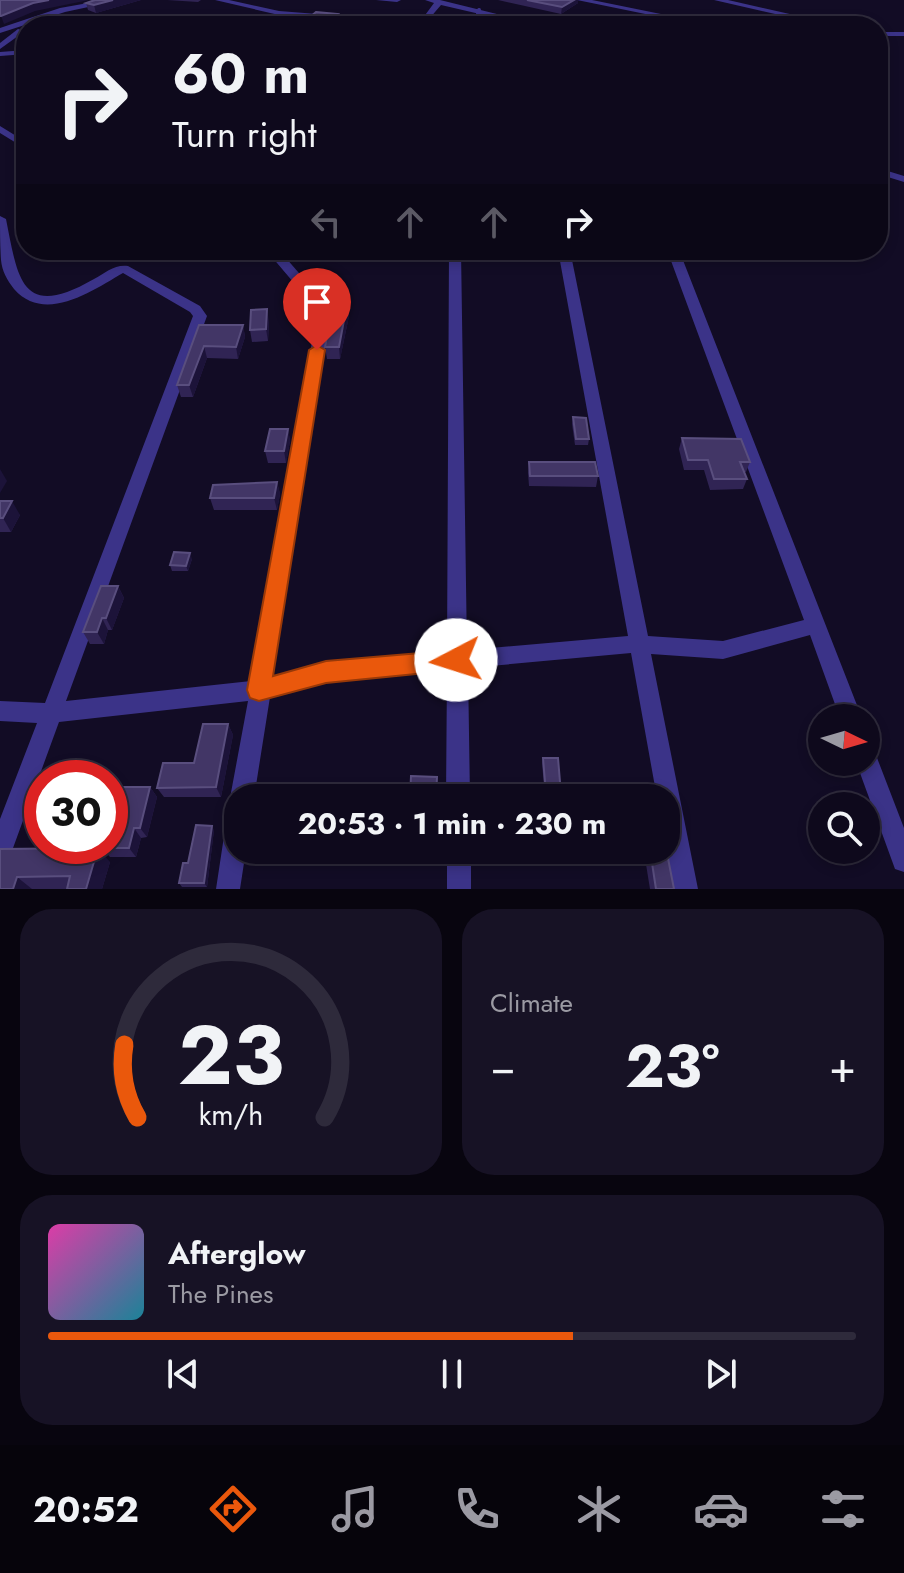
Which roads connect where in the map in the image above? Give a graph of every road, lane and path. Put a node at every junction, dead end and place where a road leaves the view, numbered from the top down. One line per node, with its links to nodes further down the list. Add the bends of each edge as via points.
1 (120, 0): 10 (street); 11 (street)
2 (219, 0): 12 (street)
3 (380, 0): 4 (street)
4 (397, 0)
5 (581, 0): 15 (street)
6 (718, 0): 8 (street)
7 (434, 1): 9 (street)
8 (745, 3): 16 (street)
9 (479, 10): 13 (lane); 14 (street)
10 (45, 16)
11 (65, 16)
12 (323, 16)
13 (478, 16)
14 (502, 16)
15 (664, 16)
16 (798, 16)
17 (0, 219): 28 (street, via 13,280 37,299 56,302 121,269 200,316)
18 (281, 260): 25 (street, via 311,295 322,325)
19 (455, 260): 24 (street)
20 (566, 260): 23 (street)
21 (677, 260): 22 (street)
22 (816, 625): 23 (street, via 723,650); 26 (street)
23 (637, 644): 24 (street); 38 (street)
24 (456, 660): 25 (street, via 326,672); 31 (street)
25 (259, 690): 28 (street); 30 (street)
26 (846, 704)
27 (0, 711): 28 (street)
28 (48, 713): 32 (street)
29 (873, 776): 33 (street)
30 (244, 784)
31 (458, 784)
32 (0, 850)
33 (904, 860)
34 (232, 864): 36 (street)
35 (459, 864): 37 (street)
36 (228, 889)
37 (459, 889)
38 (686, 889)

